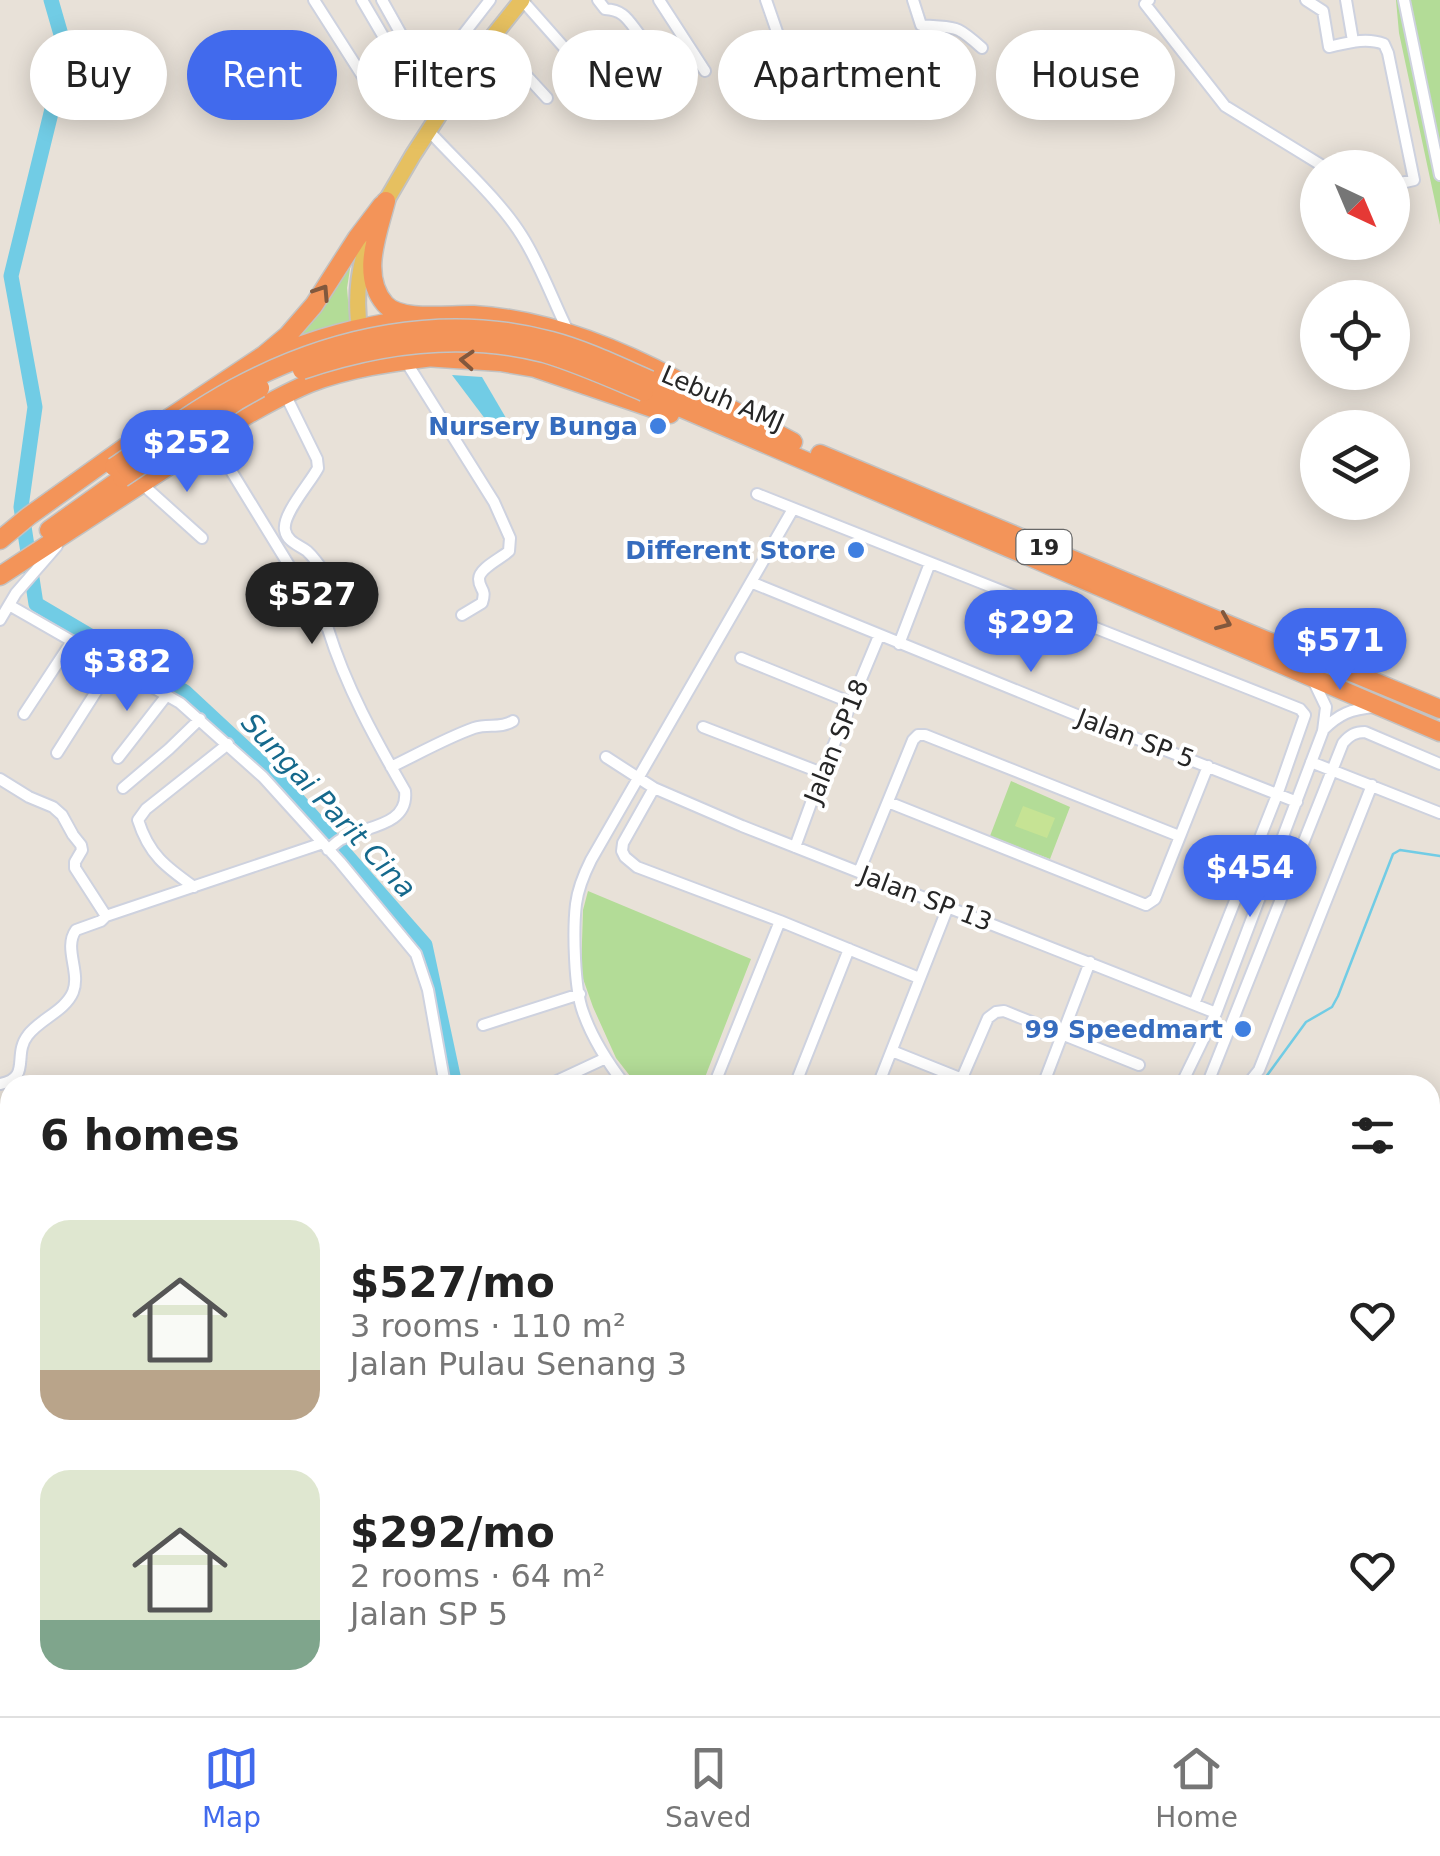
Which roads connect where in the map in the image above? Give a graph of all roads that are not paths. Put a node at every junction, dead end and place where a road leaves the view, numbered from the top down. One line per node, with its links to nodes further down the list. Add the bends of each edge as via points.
1 (314, 0): 23 (street)
2 (362, 0): 14 (street)
3 (490, 0): 16 (street)
4 (522, 0): 17 (main road); 20 (street)
5 (598, 0): 18 (street)
6 (659, 0): 24 (street)
7 (766, 0): 19 (street)
8 (913, 0): 22 (street, via 921,25 957,28)
9 (1149, 0): 30 (street, via 1145,4 1225,106)
10 (1306, 0): 21 (street, via 1323,11 1329,48)
11 (1346, 0): 21 (street)
12 (1404, 0): 31 (street)
13 (385, 1): 15 (street)
14 (380, 30)
15 (401, 30)
16 (469, 30)
17 (498, 30)
18 (637, 30)
19 (776, 30)
20 (552, 34)
21 (1352, 41): 29 (street, via 1384,44)
22 (982, 48)
23 (357, 67)
24 (704, 72)
25 (532, 82): 26 (street)
26 (547, 98)
27 (436, 120): 28 (main road)
28 (428, 131): 32 (main road); 35 (street, via 521,234)
29 (1408, 150)
30 (1300, 152)
31 (1440, 175)
32 (386, 201): 33 (highway, via 372,260 375,286 395,312); 34 (main road, via 368,263); 40 (highway, one-way to 32, via 302,322)
33 (430, 316): 34 (highway); 35 (highway, via 508,319); 37 (highway, via 402,324 395,338 403,353)
34 (364, 327): 36 (highway); 39 (main road)
35 (570, 334): 44 (highway, via 662,372)
36 (311, 341): 40 (highway); 41 (highway, via 332,344 339,360)
37 (433, 357): 38 (highway); 44 (highway, one-way to 37, via 535,368)
38 (405, 360): 39 (highway); 57 (street, via 510,538 509,551 480,575 482,603)
39 (372, 366): 41 (highway)
40 (226, 380): 49 (highway, via 154,426)
41 (312, 382): 42 (highway)
42 (285, 394): 43 (highway); 55 (street, via 318,468 285,532)
43 (211, 438): 45 (highway); 81 (street, via 328,629)
44 (790, 447): 49 (highway, Lebuh AMJ / 19, bridge, via 647,386 546,354 506,345 398,345 271,382 118,473); 63 (highway, Lebuh AMJ / 19); 67 (highway, Lebuh AMJ / 19, one-way to 67)
45 (142, 484): 48 (street); 49 (highway, via 74,528)
46 (757, 494): 47 (street)
47 (793, 508): 51 (street); 54 (street)
48 (202, 538)
49 (25, 542): 50 (highway, Lebuh AMJ); 52 (highway, Lebuh AMJ); 53 (highway); 56 (street, via 16,593)
50 (0, 551)
51 (930, 563): 60 (street); 89 (street, via 1300,709 1304,722)
52 (0, 567)
53 (0, 576)
54 (752, 583): 58 (street, Jalan SP 5); 84 (street)
55 (336, 589)
56 (3, 611): 59 (street)
57 (462, 616)
58 (879, 636): 60 (street, Jalan SP 5); 65 (street, Jalan SP18)
59 (72, 641): 62 (street); 68 (street)
60 (899, 644): 80 (street, Jalan SP 5)
61 (741, 658): 65 (street)
62 (114, 665): 64 (street); 75 (street)
63 (1312, 678): 66 (highway, Lebuh AMJ / 19); 72 (street, via 1326,706)
64 (168, 695): 69 (street); 76 (street)
65 (852, 703): 83 (street, Jalan SP18)
66 (1380, 707): 72 (street, via 1353,709); 73 (highway, Lebuh AMJ / 19)
67 (1440, 709)
68 (24, 714)
69 (200, 719): 74 (street); 87 (street)
70 (513, 721): 81 (street, via 471,729)
71 (703, 727): 83 (street)
72 (1323, 731): 78 (street)
73 (1440, 732)
74 (228, 744): 94 (street); 97 (street, via 138,820 157,858)
75 (58, 753)
76 (118, 758)
77 (606, 758): 84 (street, Jalan SP 13)
78 (1311, 762): 82 (street); 91 (street)
79 (1440, 764): 82 (street, via 1358,732 1343,743)
80 (1208, 766): 89 (street, Jalan SP 5); 93 (street)
81 (392, 768): 94 (street, via 405,791 401,810)
82 (1330, 770): 86 (street); 123 (street)
83 (822, 773): 95 (street, Jalan SP18)
84 (638, 778): 88 (street, Jalan SP 13); 104 (street, via 580,883)
85 (0, 779): 99 (street, via 62,815 81,845 75,868)
86 (1372, 786): 92 (street); 124 (street)
87 (123, 788)
88 (654, 788): 95 (street, Jalan SP 13); 100 (street, via 623,843 625,857)
89 (1276, 795): 91 (street, Jalan SP 5); 105 (street)
90 (888, 802): 93 (street, via 913,740 925,734); 93 (street, via 1146,905 1155,899); 96 (street)
91 (1297, 802): 106 (street)
92 (1440, 813)
93 (1179, 836)
94 (331, 845): 97 (street); 113 (street, via 416,954)
95 (795, 846): 96 (street, Jalan SP 13)
96 (859, 872): 98 (street, Jalan SP 13)
97 (194, 888): 99 (street)
98 (948, 907): 102 (street, Jalan SP 13); 103 (street)
99 (106, 916): 112 (street, via 72,935 76,985 28,1033)
100 (780, 921): 101 (street); 116 (street)
101 (849, 949): 103 (street); 117 (street)
102 (1090, 962): 105 (street, Jalan SP 13); 108 (street)
103 (919, 978): 109 (street)
104 (580, 994): 107 (street); 110 (street)
105 (1194, 1004): 106 (street, Jalan SP 13)
106 (1216, 1013): 122 (street)
107 (483, 1025)
108 (1062, 1034): 111 (street); 120 (street, via 996,1012); 121 (street)
109 (892, 1051): 118 (street); 119 (street)
110 (606, 1058): 114 (street); 115 (street)
111 (1140, 1064)
112 (17, 1075)
113 (443, 1075)
114 (569, 1075)
115 (618, 1075)
116 (718, 1075)
117 (799, 1075)
118 (882, 1075)
119 (945, 1075)
120 (963, 1075)
121 (1047, 1075)
122 (1185, 1075)
123 (1210, 1075)
124 (1255, 1075)

